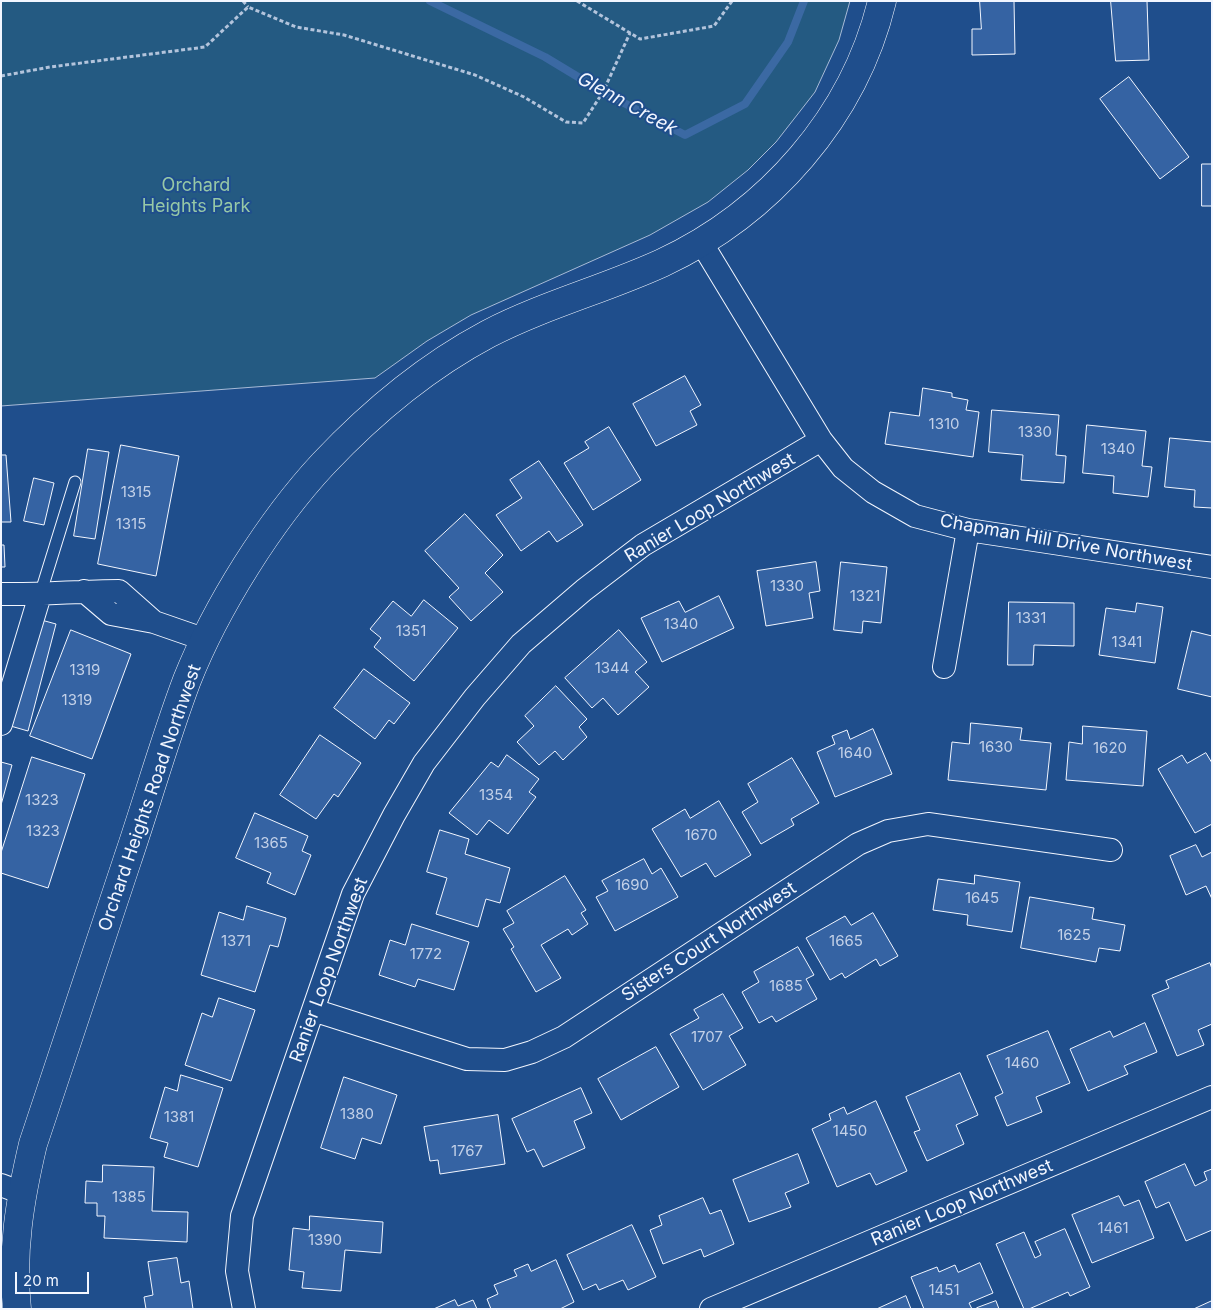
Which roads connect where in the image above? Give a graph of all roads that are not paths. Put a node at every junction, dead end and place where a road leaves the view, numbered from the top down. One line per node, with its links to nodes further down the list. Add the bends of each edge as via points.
1 (882, 1): 2 (main road, Orchard Heights Road Northwest, via 870,45 852,85 824,128 796,164 756,202)
2 (701, 242): 3 (street, Chapman Hill Drive Northwest); 9 (main road, Orchard Heights Road Northwest, via 663,262 551,304 486,335 420,375 322,465 273,528 228,596)
3 (821, 440): 5 (street, Chapman Hill Drive Northwest, via 843,468 873,492 916,516); 13 (street, Ranier Loop Northwest, via 643,545 584,590 515,652 424,763 394,815 353,894)
4 (75, 482): 8 (lane)
5 (968, 530): 6 (street, Chapman Hill Drive Northwest); 10 (street)
6 (1212, 567)
7 (1, 594): 8 (street)
8 (40, 595): 9 (street, via 84,591 111,614 154,622); 11 (street)
9 (206, 640): 15 (main road, Orchard Heights Road Northwest, via 188,678 33,1144)
10 (944, 667)
11 (1, 724)
12 (1111, 850): 13 (street, Sisters Court Northwest, via 928,824 888,831 858,844 564,1037 505,1060 468,1059)
13 (313, 1010): 17 (street, Ranier Loop Northwest, via 242,1216 237,1270)
14 (1212, 1097): 18 (street, Ranier Loop Northwest)
15 (11, 1189): 16 (main road, Orchard Heights Road Northwest)
16 (18, 1309)
17 (244, 1309)
18 (711, 1309)

